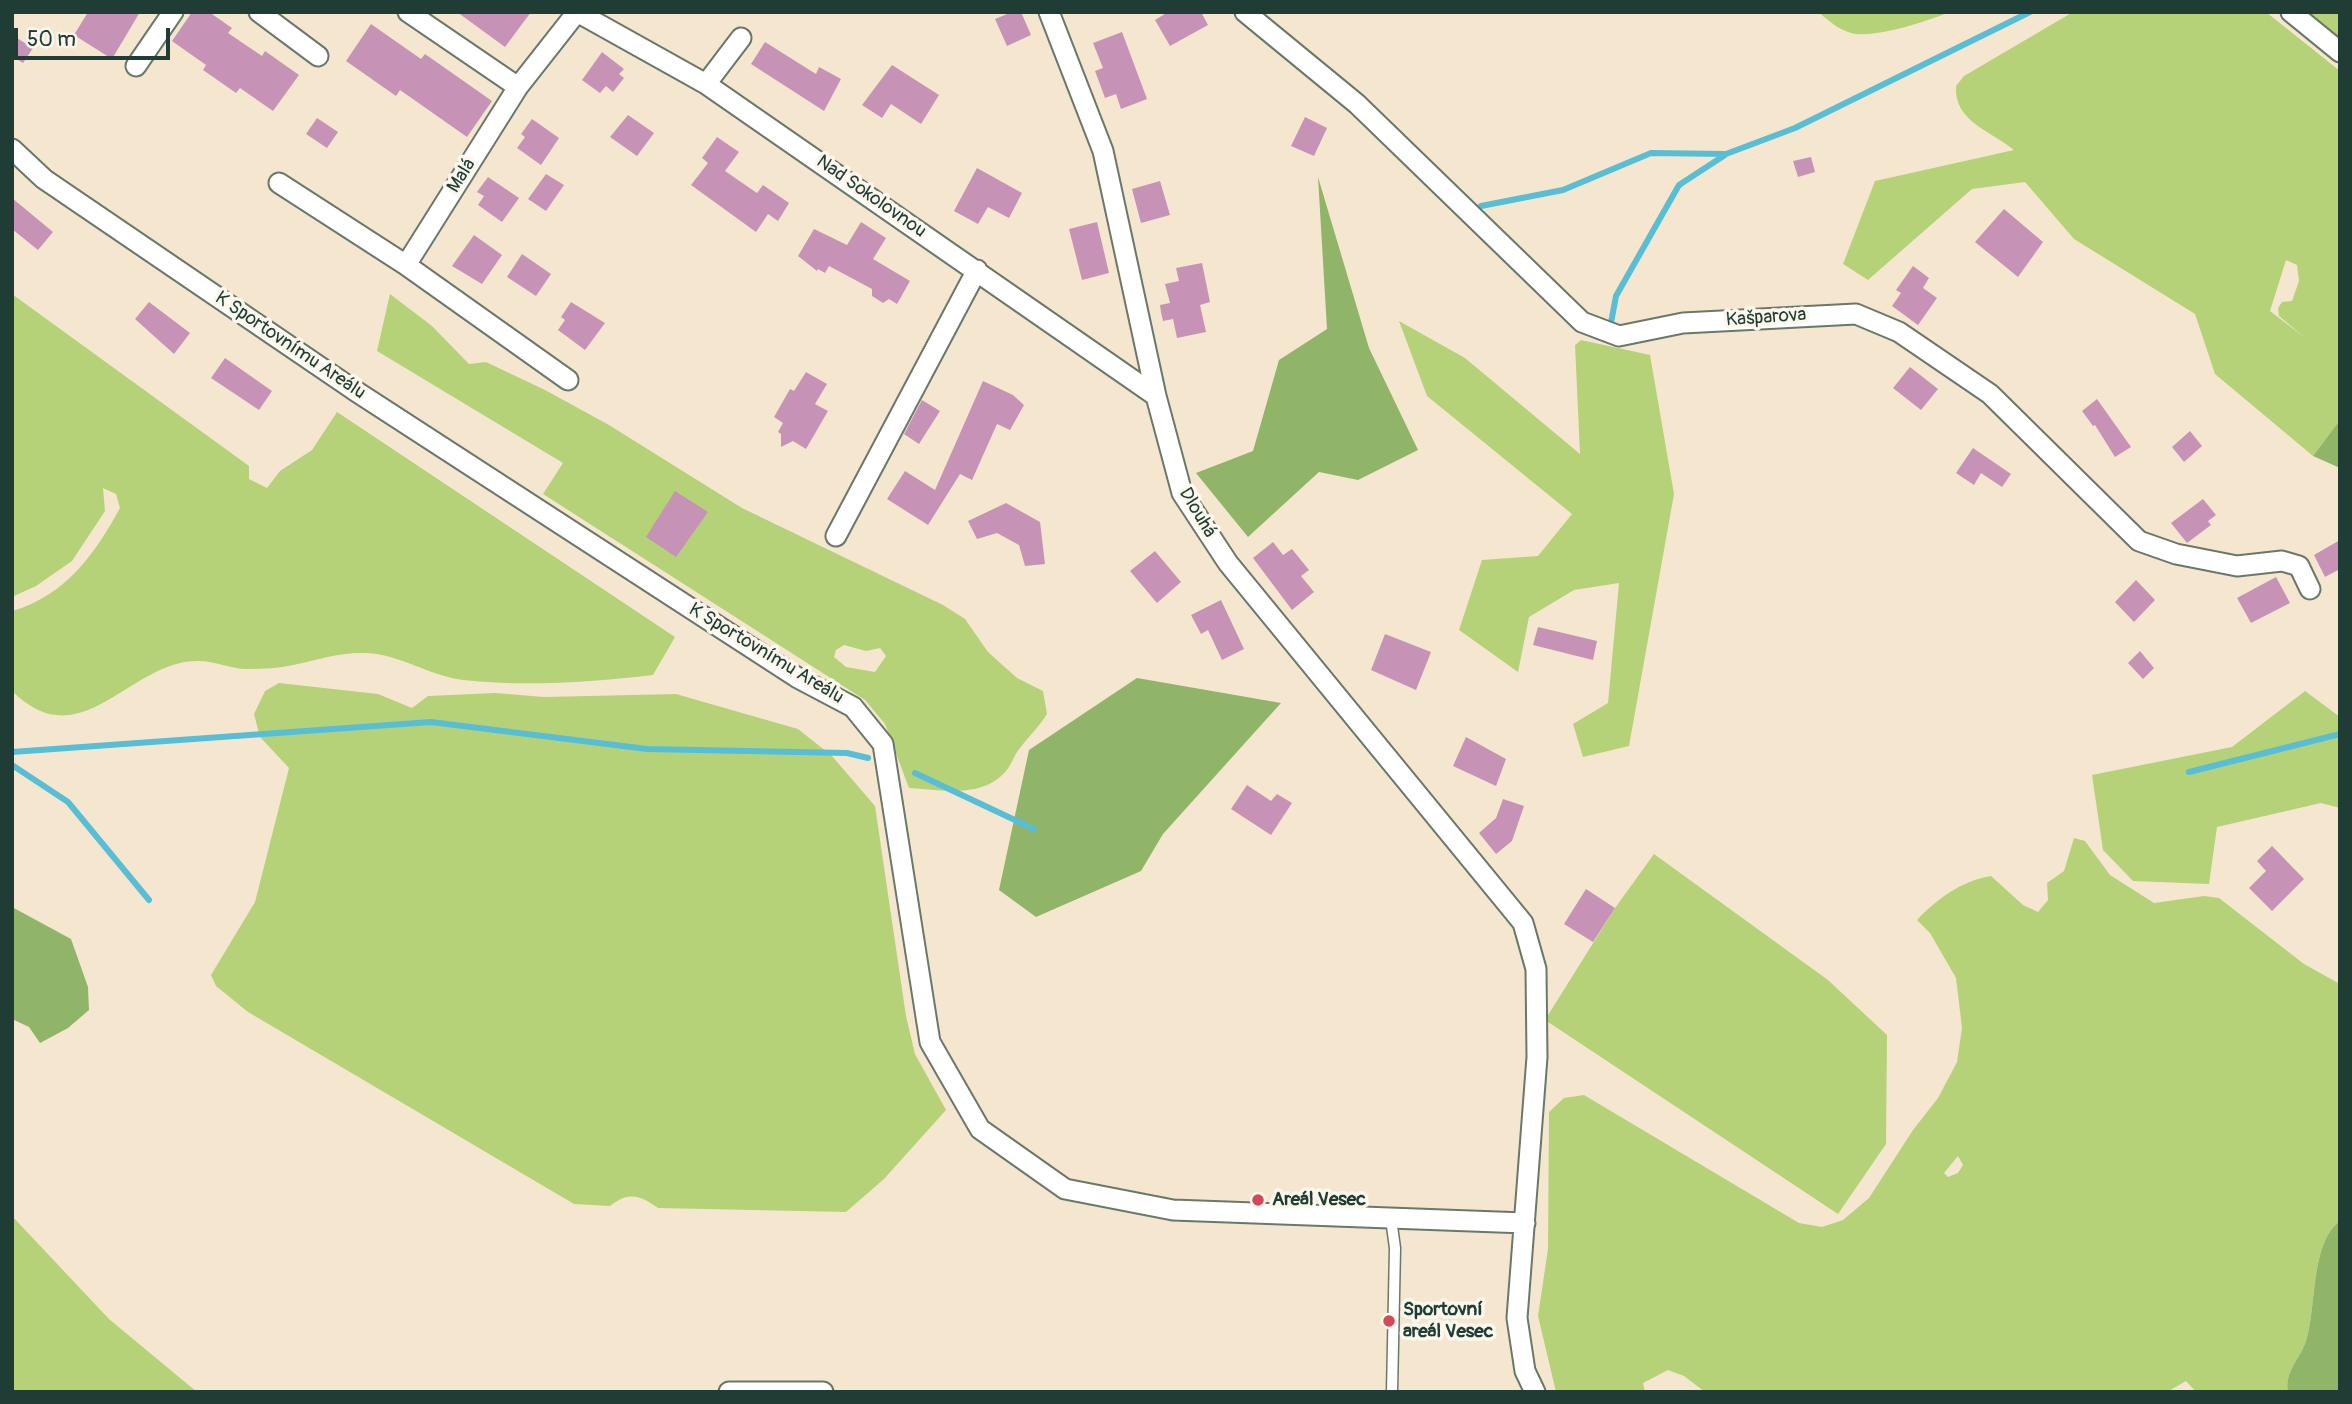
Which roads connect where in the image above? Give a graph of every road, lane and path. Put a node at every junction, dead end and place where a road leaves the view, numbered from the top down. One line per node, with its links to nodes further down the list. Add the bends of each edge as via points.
1 (173, 12): 11 (street)
2 (259, 12): 10 (street)
3 (408, 12): 13 (street)
4 (577, 12): 12 (street, Nad Sokolovnou); 13 (street, Malá)
5 (1049, 12): 19 (street, Dlouhá, via 1103,151)
6 (1245, 12): 21 (street, Kašparova, via 1357,104 1582,322 1619,336 1683,323 1856,314 1899,332 1990,394 2140,541 2176,554 2237,566 2282,561 2299,566)
7 (2291, 12): 9 (street)
8 (741, 38): 12 (street)
9 (2340, 52)
10 (318, 56)
11 (136, 66)
12 (706, 84): 17 (street, Nad Sokolovnou)
13 (518, 87): 16 (street, Malá)
14 (12, 149): 22 (street, K Sportovnímu Areálu, via 44,179 354,390 798,678 853,707 883,744 930,1042 980,1129 1065,1189 1173,1210)
15 (279, 183): 16 (street)
16 (406, 265): 18 (street)
17 (977, 270): 19 (street, Nad Sokolovnou); 20 (street)
18 (568, 380)
19 (1156, 396): 23 (street, Dlouhá, via 1182,493 1228,563 1523,923 1536,969 1538,1057)
20 (836, 536)
21 (2310, 589)
22 (1391, 1219): 23 (street, K Sportovnímu Areálu); 26 (lane, via 1395,1248)
23 (1525, 1223): 27 (street, via 1517,1318 1525,1371)
24 (729, 1392): 25 (street)
25 (823, 1392)
26 (1392, 1392)
27 (1535, 1392)

